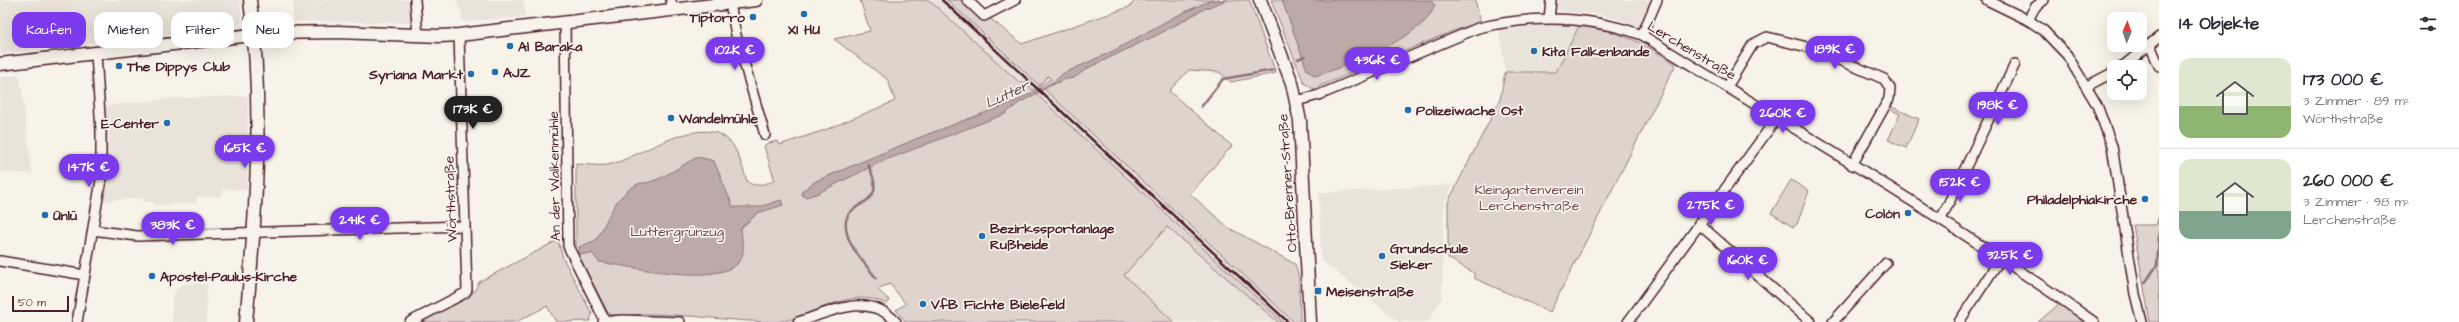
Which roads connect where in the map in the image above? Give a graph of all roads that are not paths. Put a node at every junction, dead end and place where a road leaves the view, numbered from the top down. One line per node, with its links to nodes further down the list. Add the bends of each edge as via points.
1 (250, 0): 13 (street)
2 (415, 0): 21 (street)
3 (756, 0): 11 (street)
4 (967, 0): 5 (street, via 984,16)
5 (1015, 0)
6 (1260, 0): 33 (street, Otto-Brenner-Straße, via 1279,45)
7 (1551, 0): 14 (street)
8 (1657, 0): 19 (street)
9 (1987, 0): 15 (street)
10 (2044, 0): 15 (street, via 2035,7)
11 (730, 3): 12 (street); 35 (street, via 736,35)
12 (672, 4): 16 (street)
13 (251, 12)
14 (1550, 19): 19 (street, Lerchenstraße, via 1608,24); 33 (street, Lerchenstraße, via 1506,22 1478,28 1319,95)
15 (2028, 20): 31 (street, via 2040,27 2059,46)
16 (565, 22): 18 (street); 50 (street, An der Walkenmühle, via 568,246)
17 (294, 33): 21 (street)
18 (459, 35): 21 (street); 39 (street, Wörthstraße)
19 (1642, 35): 32 (street, Lerchenstraße)
20 (242, 36): 25 (street)
21 (418, 36)
22 (2159, 37): 23 (street)
23 (2150, 45): 26 (street); 29 (street)
24 (255, 48): 41 (street, via 258,142)
25 (96, 54): 27 (street); 40 (street, via 101,168)
26 (2131, 60)
27 (0, 64)
28 (2015, 64): 37 (street)
29 (2159, 66)
30 (2107, 76): 31 (street)
31 (2087, 86): 60 (street, via 2105,123 2112,146 2135,294)
32 (1727, 87): 34 (street, Lerchenstraße); 36 (street, via 1753,44 1767,37 1811,48 1884,80 1890,88 1889,99)
33 (1296, 101): 54 (street, Otto-Brenner-Straße, via 1301,138)
34 (1777, 118): 36 (street, Lerchenstraße); 38 (street)
35 (765, 135)
36 (1852, 165): 37 (street, Lerchenstraße)
37 (1941, 219): 42 (street, Lerchenstraße)
38 (1699, 224): 55 (street); 56 (street)
39 (465, 226): 41 (street); 49 (street, Wörthstraße, via 467,290)
40 (93, 230): 41 (street, via 137,236); 45 (street)
41 (254, 234): 48 (street)
42 (2001, 258): 58 (street); 59 (street, Lerchenstraße)
43 (0, 261): 45 (street)
44 (1886, 263): 57 (street)
45 (85, 275): 47 (street)
46 (657, 321): 50 (street); 51 (street)
47 (77, 322)
48 (246, 322)
49 (410, 322)
50 (604, 322)
51 (680, 322)
52 (798, 322): 53 (street, via 861,304 879,308)
53 (896, 322)
54 (1310, 322)
55 (1628, 322)
56 (1811, 322)
57 (1833, 322)
58 (1959, 322)
59 (2094, 322)
60 (2142, 322)

